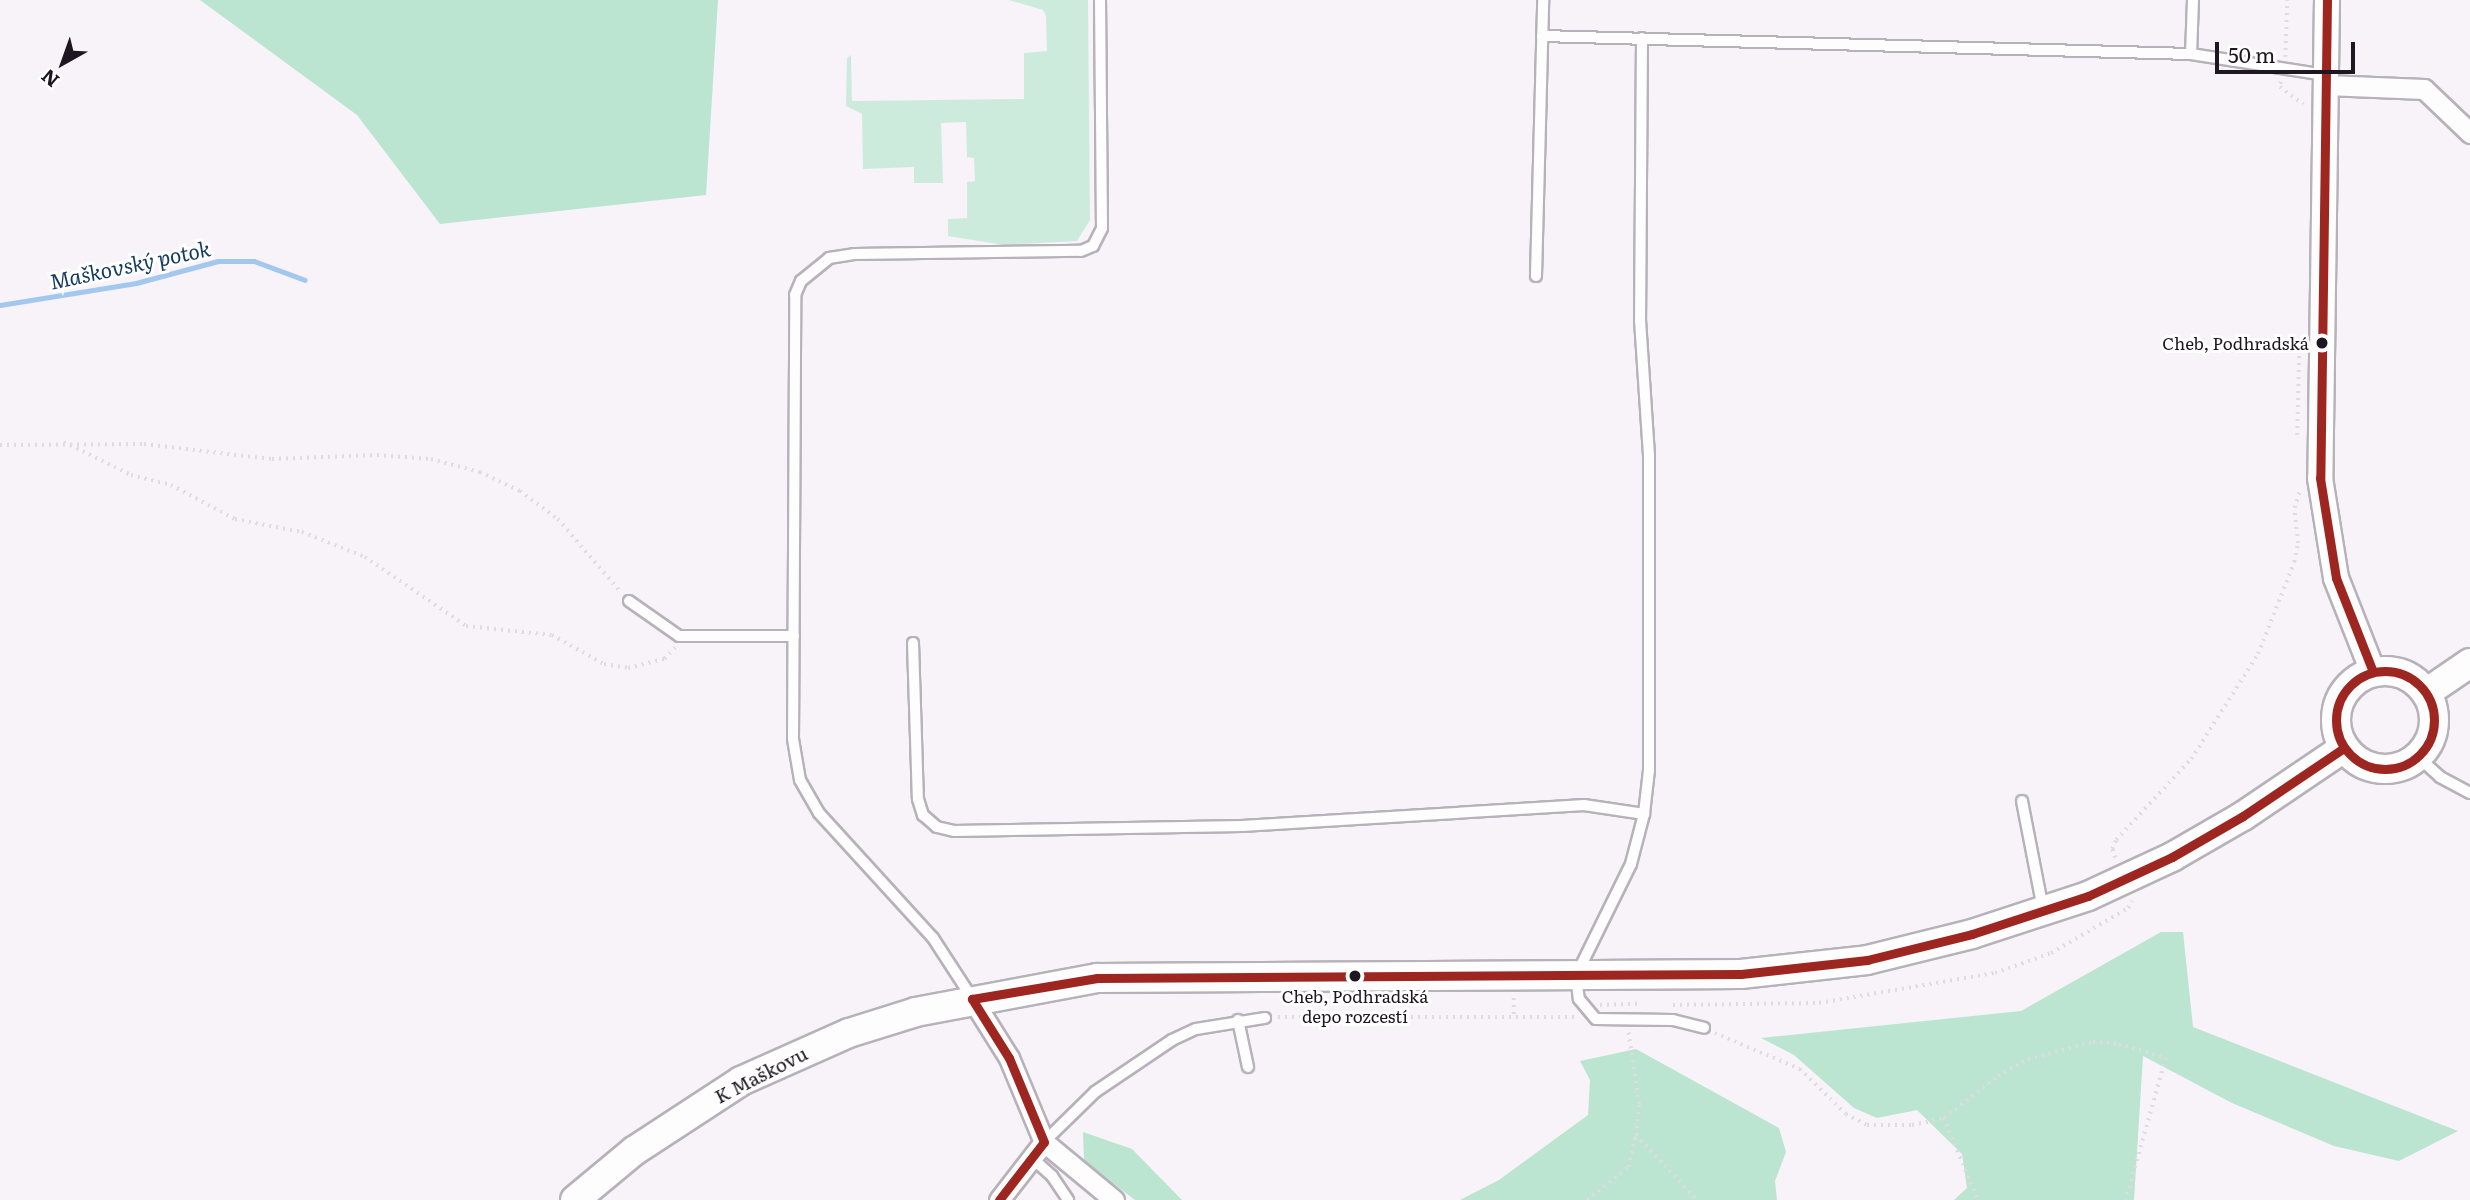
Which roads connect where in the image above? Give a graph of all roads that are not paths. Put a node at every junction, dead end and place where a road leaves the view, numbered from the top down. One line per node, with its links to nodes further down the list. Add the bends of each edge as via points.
1 (1100, 0): 12 (lane, via 1102,228 1093,246 1081,251 854,254 829,258 801,281 795,295)
2 (1543, 0): 5 (lane)
3 (2193, 0): 7 (lane)
4 (2327, 0): 8 (street)
5 (1542, 36): 6 (lane); 10 (lane)
6 (1642, 38): 7 (lane); 21 (lane, via 1640,320 1649,457 1649,770)
7 (2191, 54): 8 (lane)
8 (2326, 80): 9 (street, via 2424,89); 15 (street, via 2320,478 2336,578)
9 (2470, 133)
10 (1536, 276)
11 (629, 601): 12 (lane, via 679,636)
12 (794, 636): 24 (lane, via 793,739 800,780 819,813 933,938)
13 (913, 643): 21 (lane, via 918,799 923,815 937,827 954,831 1242,825 1584,805)
14 (2470, 663): 16 (main road)
15 (2373, 672): 16 (main road, via 2403,674); 17 (main road, via 2354,681 2341,698 2336,718)
16 (2426, 693): 18 (main road, via 2434,721 2430,741)
17 (2344, 748): 18 (main road, via 2359,762 2379,769 2400,767); 22 (main road, K Maškovu, via 2172,857)
18 (2418, 757): 19 (lane, via 2440,778)
19 (2470, 793)
20 (2022, 801): 22 (lane)
21 (1644, 814): 23 (lane, via 1631,864)
22 (2044, 913): 23 (main road, K Maškovu, via 1917,950 1804,969)
23 (1576, 976): 24 (main road, K Maškovu, via 1142,976 1097,978); 27 (lane, via 1586,1012 1606,1021 1673,1020)
24 (972, 999): 29 (street, via 1009,1058); 31 (main road, K Maškovu, via 849,1033 741,1081 635,1151)
25 (1265, 1018): 26 (lane)
26 (1238, 1020): 28 (lane); 29 (lane, via 1196,1029 1145,1056 1095,1092)
27 (1704, 1028)
28 (1248, 1067)
29 (1044, 1142): 30 (street); 34 (street)
30 (1032, 1158): 32 (street); 33 (lane, via 1052,1175)
31 (575, 1200)
32 (999, 1200)
33 (1069, 1200)
34 (1114, 1200)

